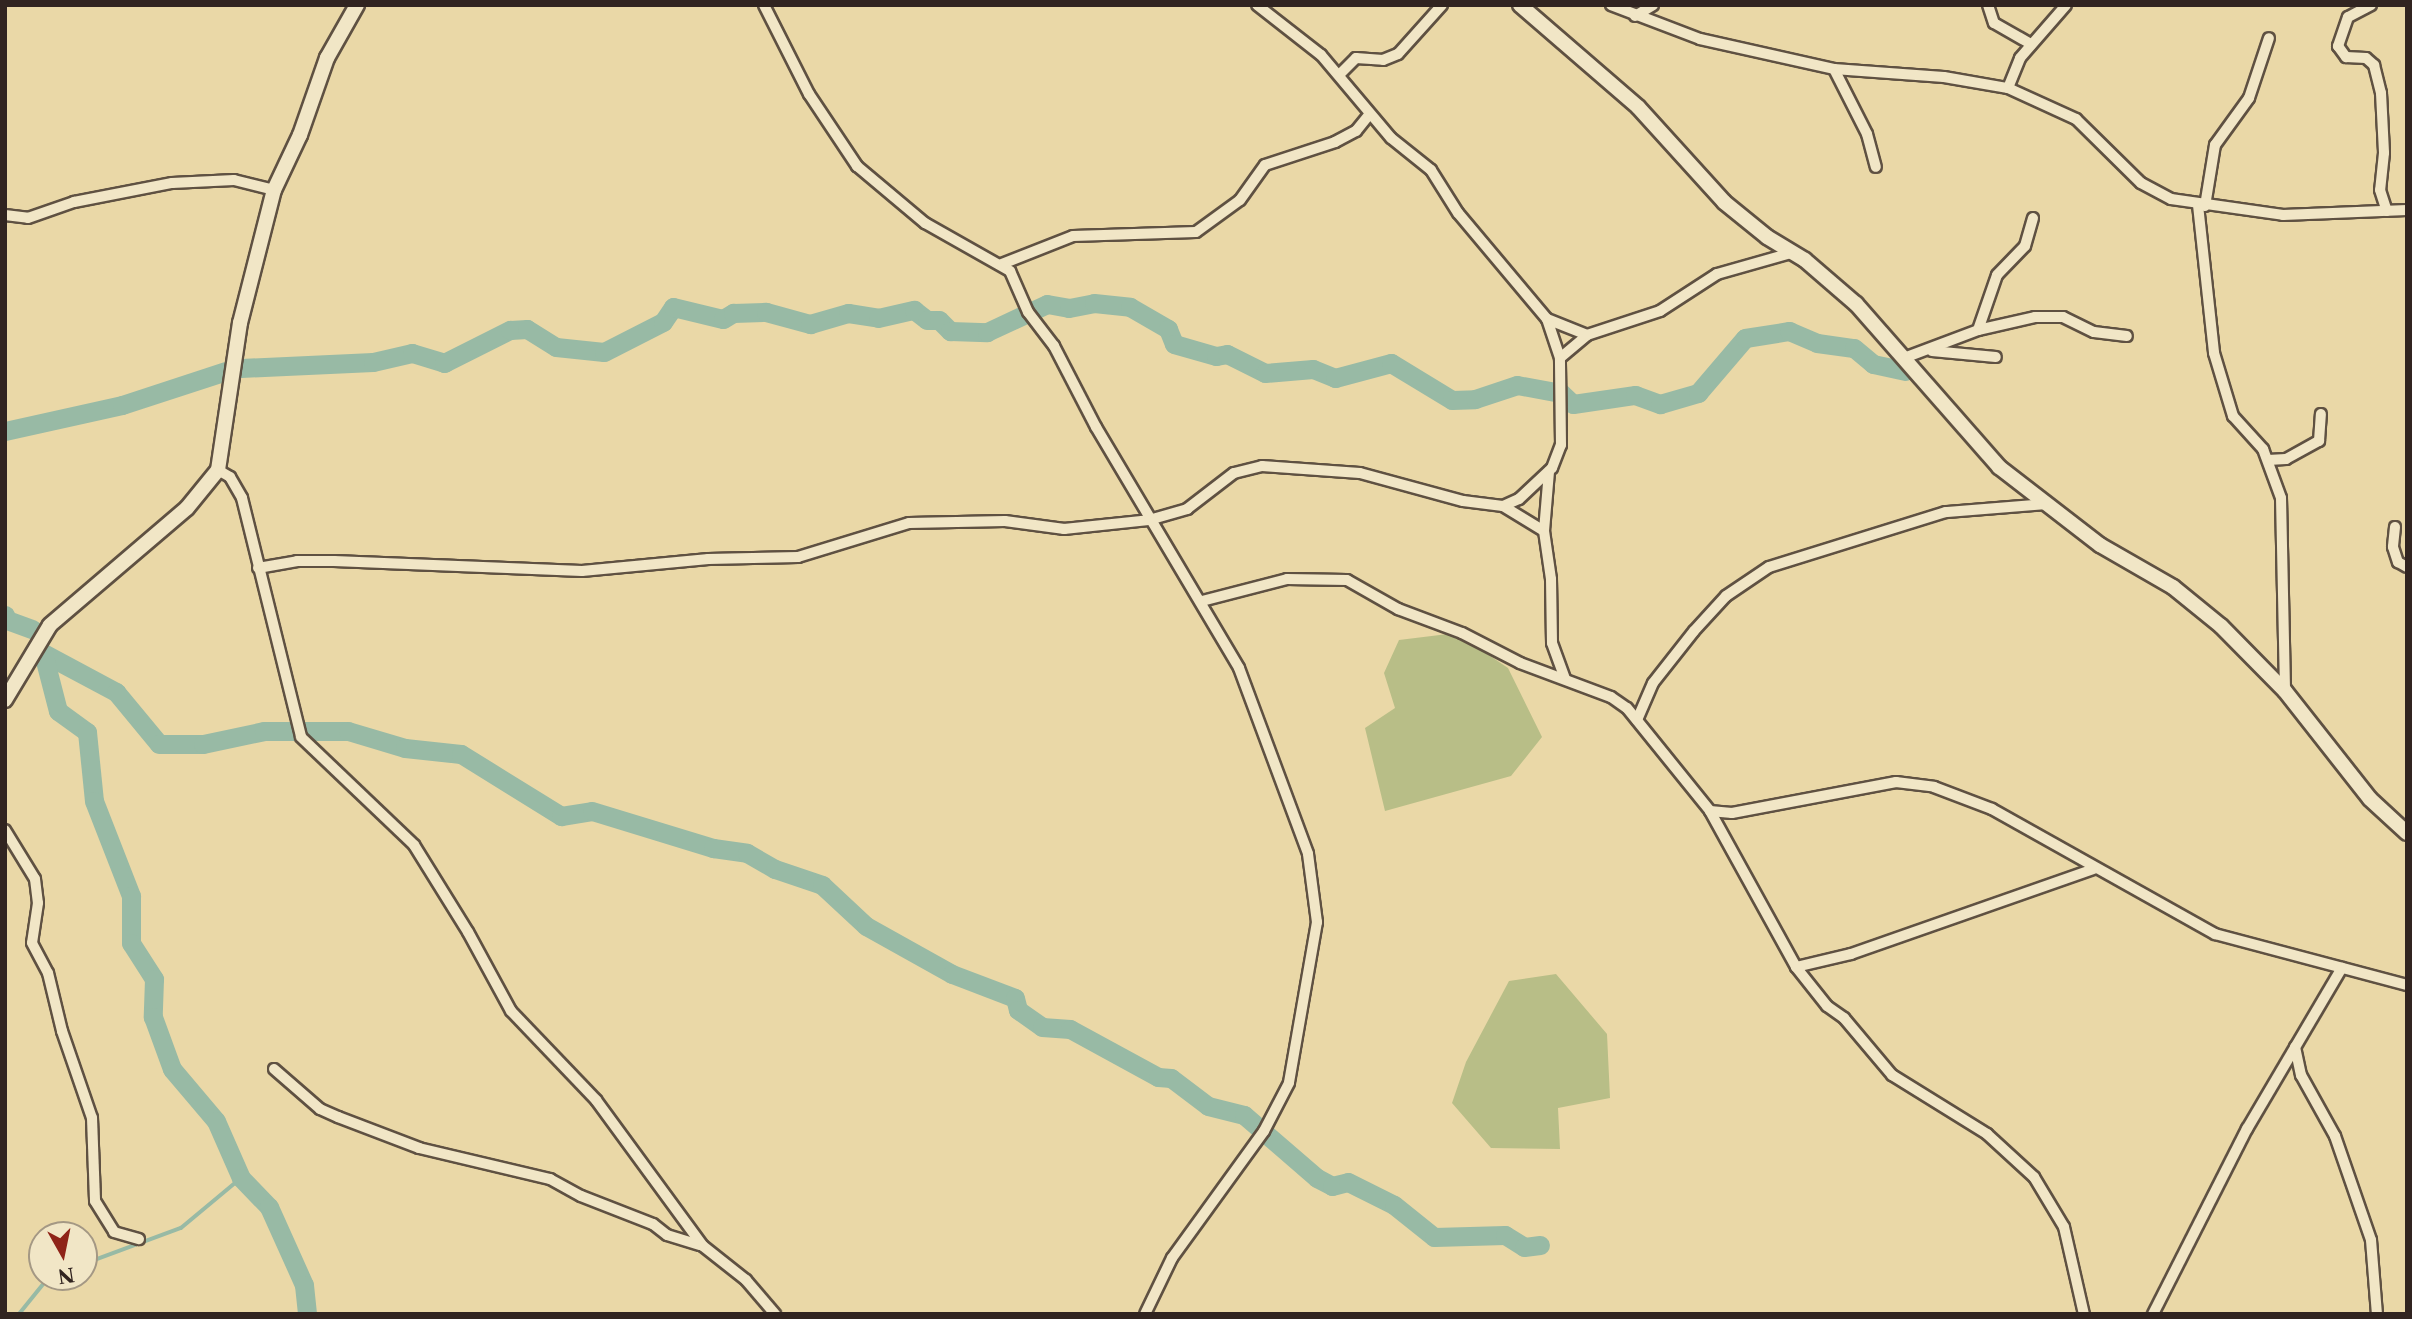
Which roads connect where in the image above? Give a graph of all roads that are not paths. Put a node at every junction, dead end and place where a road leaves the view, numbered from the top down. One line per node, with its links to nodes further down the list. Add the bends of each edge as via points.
1 (357, 5): 19 (street, via 327,58 300,135)
2 (764, 5): 26 (street, via 814,103 857,166 925,223)
3 (1257, 5): 15 (street, via 1321,55)
4 (1442, 5): 15 (street, via 1398,54 1383,60 1356,58)
5 (1520, 5): 25 (street, via 1637,107 1724,202)
6 (1611, 5): 11 (street)
7 (1653, 5): 11 (street)
8 (1988, 5): 13 (street, via 1994,23)
9 (2066, 5): 13 (street)
10 (2371, 5): 22 (street, via 2348,17 2338,46 2346,57 2366,58 2374,65 2383,141 2380,190)
11 (1635, 16): 14 (street, via 1700,39)
12 (2269, 38): 20 (street, via 2249,98 2215,145)
13 (2031, 44): 16 (street)
14 (1834, 69): 16 (street, via 1944,77); 18 (street, via 1867,134)
15 (1339, 75): 17 (street)
16 (2008, 88): 20 (street, via 2076,119 2154,194)
17 (1369, 115): 26 (street, via 1356,131 1335,142 1265,165 1240,200 1196,232 1073,236); 27 (street, via 1431,170 1458,213)
18 (1876, 167)
19 (274, 190): 23 (street, via 234,180 172,183 74,202 28,218); 37 (street, via 240,323)
20 (2201, 205): 22 (street, via 2314,216); 36 (street, via 2214,353 2233,416)
21 (2407, 210): 22 (street)
22 (2387, 211)
23 (5, 215)
24 (2033, 218): 28 (street, via 2025,246 1997,275)
25 (1791, 253): 29 (street, via 1717,274 1660,311); 34 (street, via 1830,279)
26 (1002, 264): 41 (street, via 1016,280 1028,312 1054,346)
27 (1547, 320): 29 (street); 33 (street)
28 (1978, 330): 30 (street, via 2035,317 2063,317 2094,332); 31 (street)
29 (1587, 335): 33 (street)
30 (2127, 336)
31 (1929, 351): 32 (street); 34 (street)
32 (1996, 357)
33 (1560, 358): 38 (street, via 1563,427)
34 (1904, 358): 39 (street, via 1978,447)
35 (2321, 414): 36 (street, via 2319,442 2286,458)
36 (2268, 460): 48 (street, via 2283,511)
37 (218, 470): 45 (street, via 230,477 242,498); 49 (street, via 187,508 50,625)
38 (1549, 471): 40 (street, via 1519,499); 43 (street)
39 (2048, 504): 48 (street, via 2100,545 2202,609); 50 (street, via 1946,512 1769,567 1726,596 1694,631 1653,683)
40 (1503, 506): 41 (street, via 1463,501 1360,472 1262,466 1234,473 1190,508); 43 (street)
41 (1149, 520): 45 (street, via 1064,528 1005,521 909,523 798,557 708,559 582,571 334,561); 46 (street)
42 (2395, 527): 44 (street, via 2393,547 2398,562)
43 (1544, 531): 47 (street, via 1551,579 1552,643)
44 (2407, 567)
45 (258, 568): 61 (street, via 302,737 414,845 511,1011 589,1091)
46 (1202, 601): 47 (street, via 1287,579 1347,580 1398,610); 63 (street, via 1249,690 1301,831 1313,871 1317,922 1289,1083 1264,1131 1172,1258)
47 (1565, 678): 50 (street, via 1611,696)
48 (2285, 691): 53 (street, via 2370,799)
49 (5, 700)
50 (1637, 720): 51 (street)
51 (1710, 811): 54 (street, via 1732,813 1877,784 1914,783 1972,800); 55 (street)
52 (5, 830): 60 (street, via 34,879 38,903 32,943 48,974 92,1118 95,1201 114,1232)
53 (2407, 833)
54 (2094, 869): 55 (street, via 1851,954); 56 (street, via 2215,934)
55 (1796, 967): 64 (street, via 1892,1075 1987,1134 2034,1177 2064,1227)
56 (2342, 968): 57 (street); 58 (street)
57 (2407, 985)
58 (2295, 1047): 65 (street, via 2247,1129); 66 (street, via 2301,1075 2335,1136 2371,1240)
59 (274, 1069): 61 (street, via 320,1109 338,1117 419,1148 550,1179 580,1196)
60 (139, 1240)
61 (703, 1246): 62 (street, via 746,1280)
62 (775, 1314)
63 (1145, 1314)
64 (2084, 1314)
65 (2152, 1314)
66 (2377, 1314)

